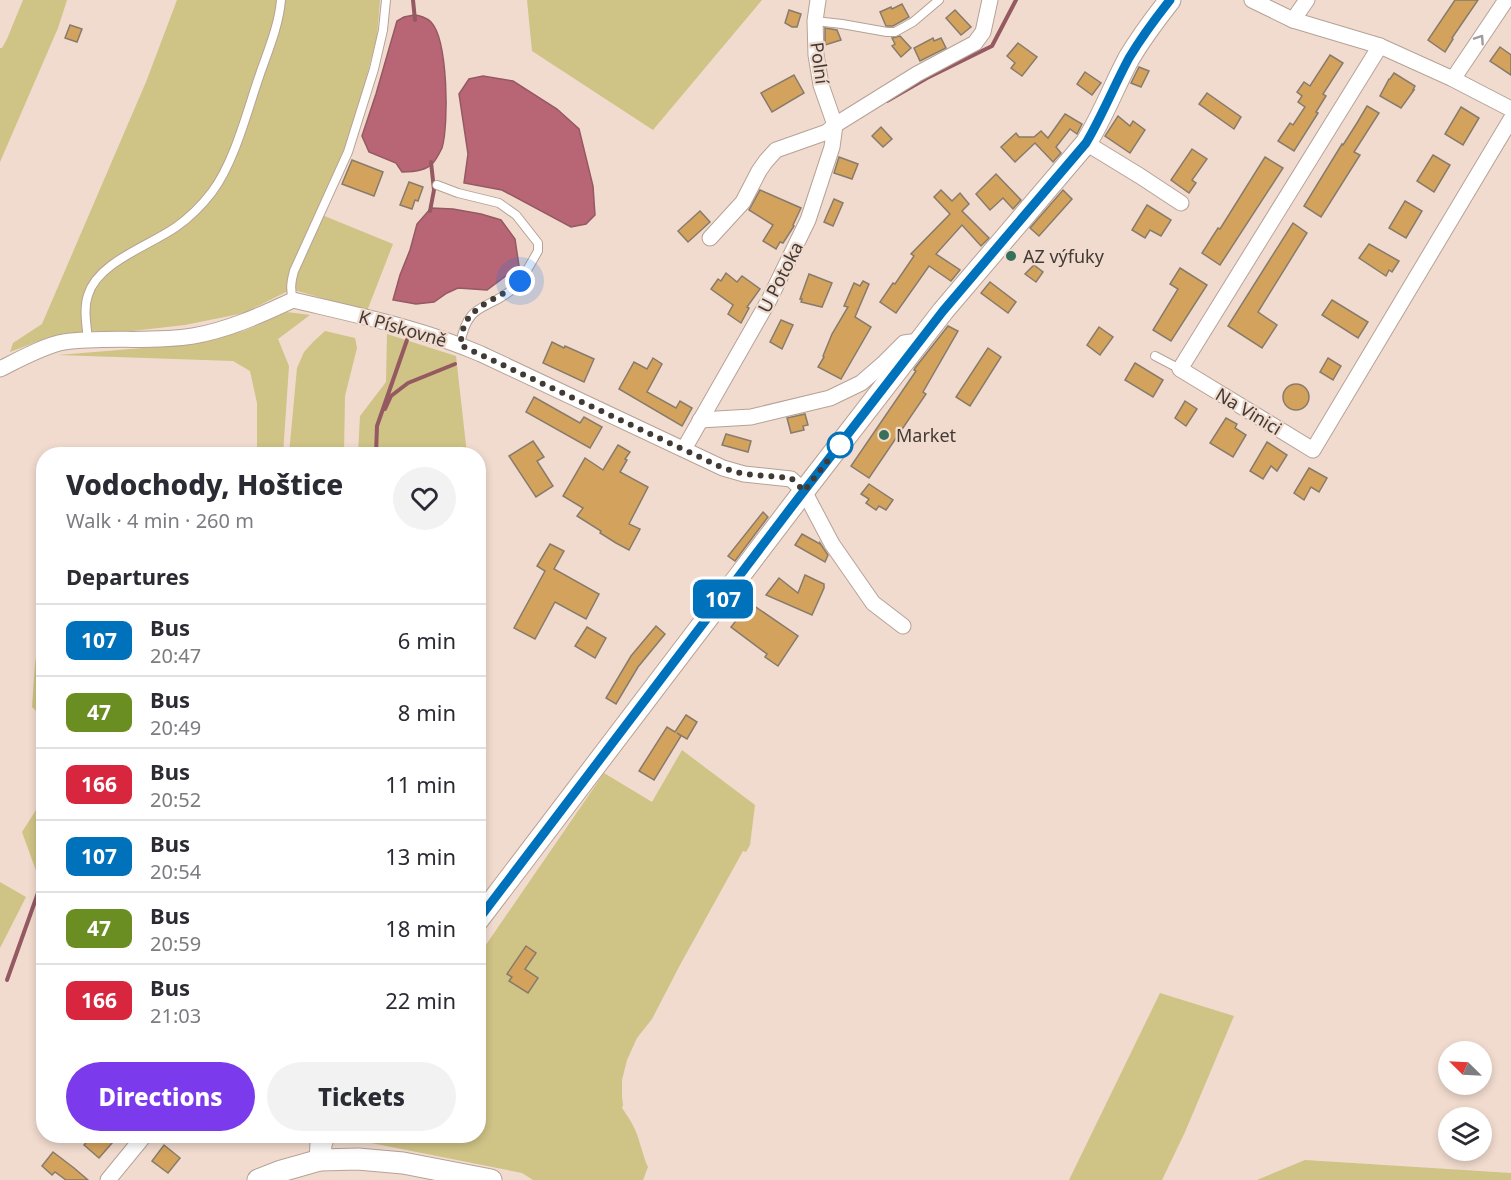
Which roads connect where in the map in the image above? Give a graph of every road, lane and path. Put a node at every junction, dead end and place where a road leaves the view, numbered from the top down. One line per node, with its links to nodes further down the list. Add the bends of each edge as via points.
1 (281, 0): 22 (lane, via 229,164 194,213 102,272 93,283 87,296)
2 (386, 0): 21 (lane, via 374,69 344,163 294,271)
3 (818, 0): 11 (street, Polní)
4 (939, 0): 11 (lane, via 895,32)
5 (990, 0): 16 (street, via 983,32 975,43)
6 (1170, 0): 17 (street, via 1134,51)
7 (1252, 0): 10 (street)
8 (1307, 0): 10 (street)
9 (1506, 0): 13 (street, one-way to 9)
10 (1293, 20): 12 (street)
11 (815, 21): 16 (street, Polní, via 816,55)
12 (1380, 46): 13 (street); 27 (street)
13 (1453, 79): 14 (street)
14 (1511, 109)
15 (1511, 119): 27 (street, Na Vinici, via 1313,450)
16 (835, 125): 20 (street, via 827,132 776,150 759,171 743,202); 28 (street, U Potoka, via 832,147 808,220 769,300)
17 (1086, 143): 19 (street); 23 (street)
18 (437, 184): 24 (lane, via 499,203 516,215 538,243 538,251 520,281 471,315)
19 (1181, 203)
20 (710, 238)
21 (293, 300): 22 (street, via 227,328 194,336); 24 (street, K Pískovně)
22 (88, 340): 26 (street, via 62,342)
23 (918, 344): 28 (street, via 904,343 861,383 830,398 751,417); 30 (street)
24 (460, 345): 29 (street, K Pískovně)
25 (1155, 356): 27 (lane)
26 (0, 369)
27 (1180, 369)
28 (700, 420): 29 (street, U Potoka)
29 (684, 449): 30 (street, K Pískovně, via 744,474 791,478)
30 (804, 491): 31 (street, via 832,544 873,603); 32 (street)
31 (903, 626)
32 (486, 909)
33 (138, 1143): 36 (street)
34 (321, 1143): 35 (street)
35 (320, 1160): 37 (street); 38 (street, via 403,1163)
36 (108, 1180)
37 (258, 1180)
38 (491, 1180)

